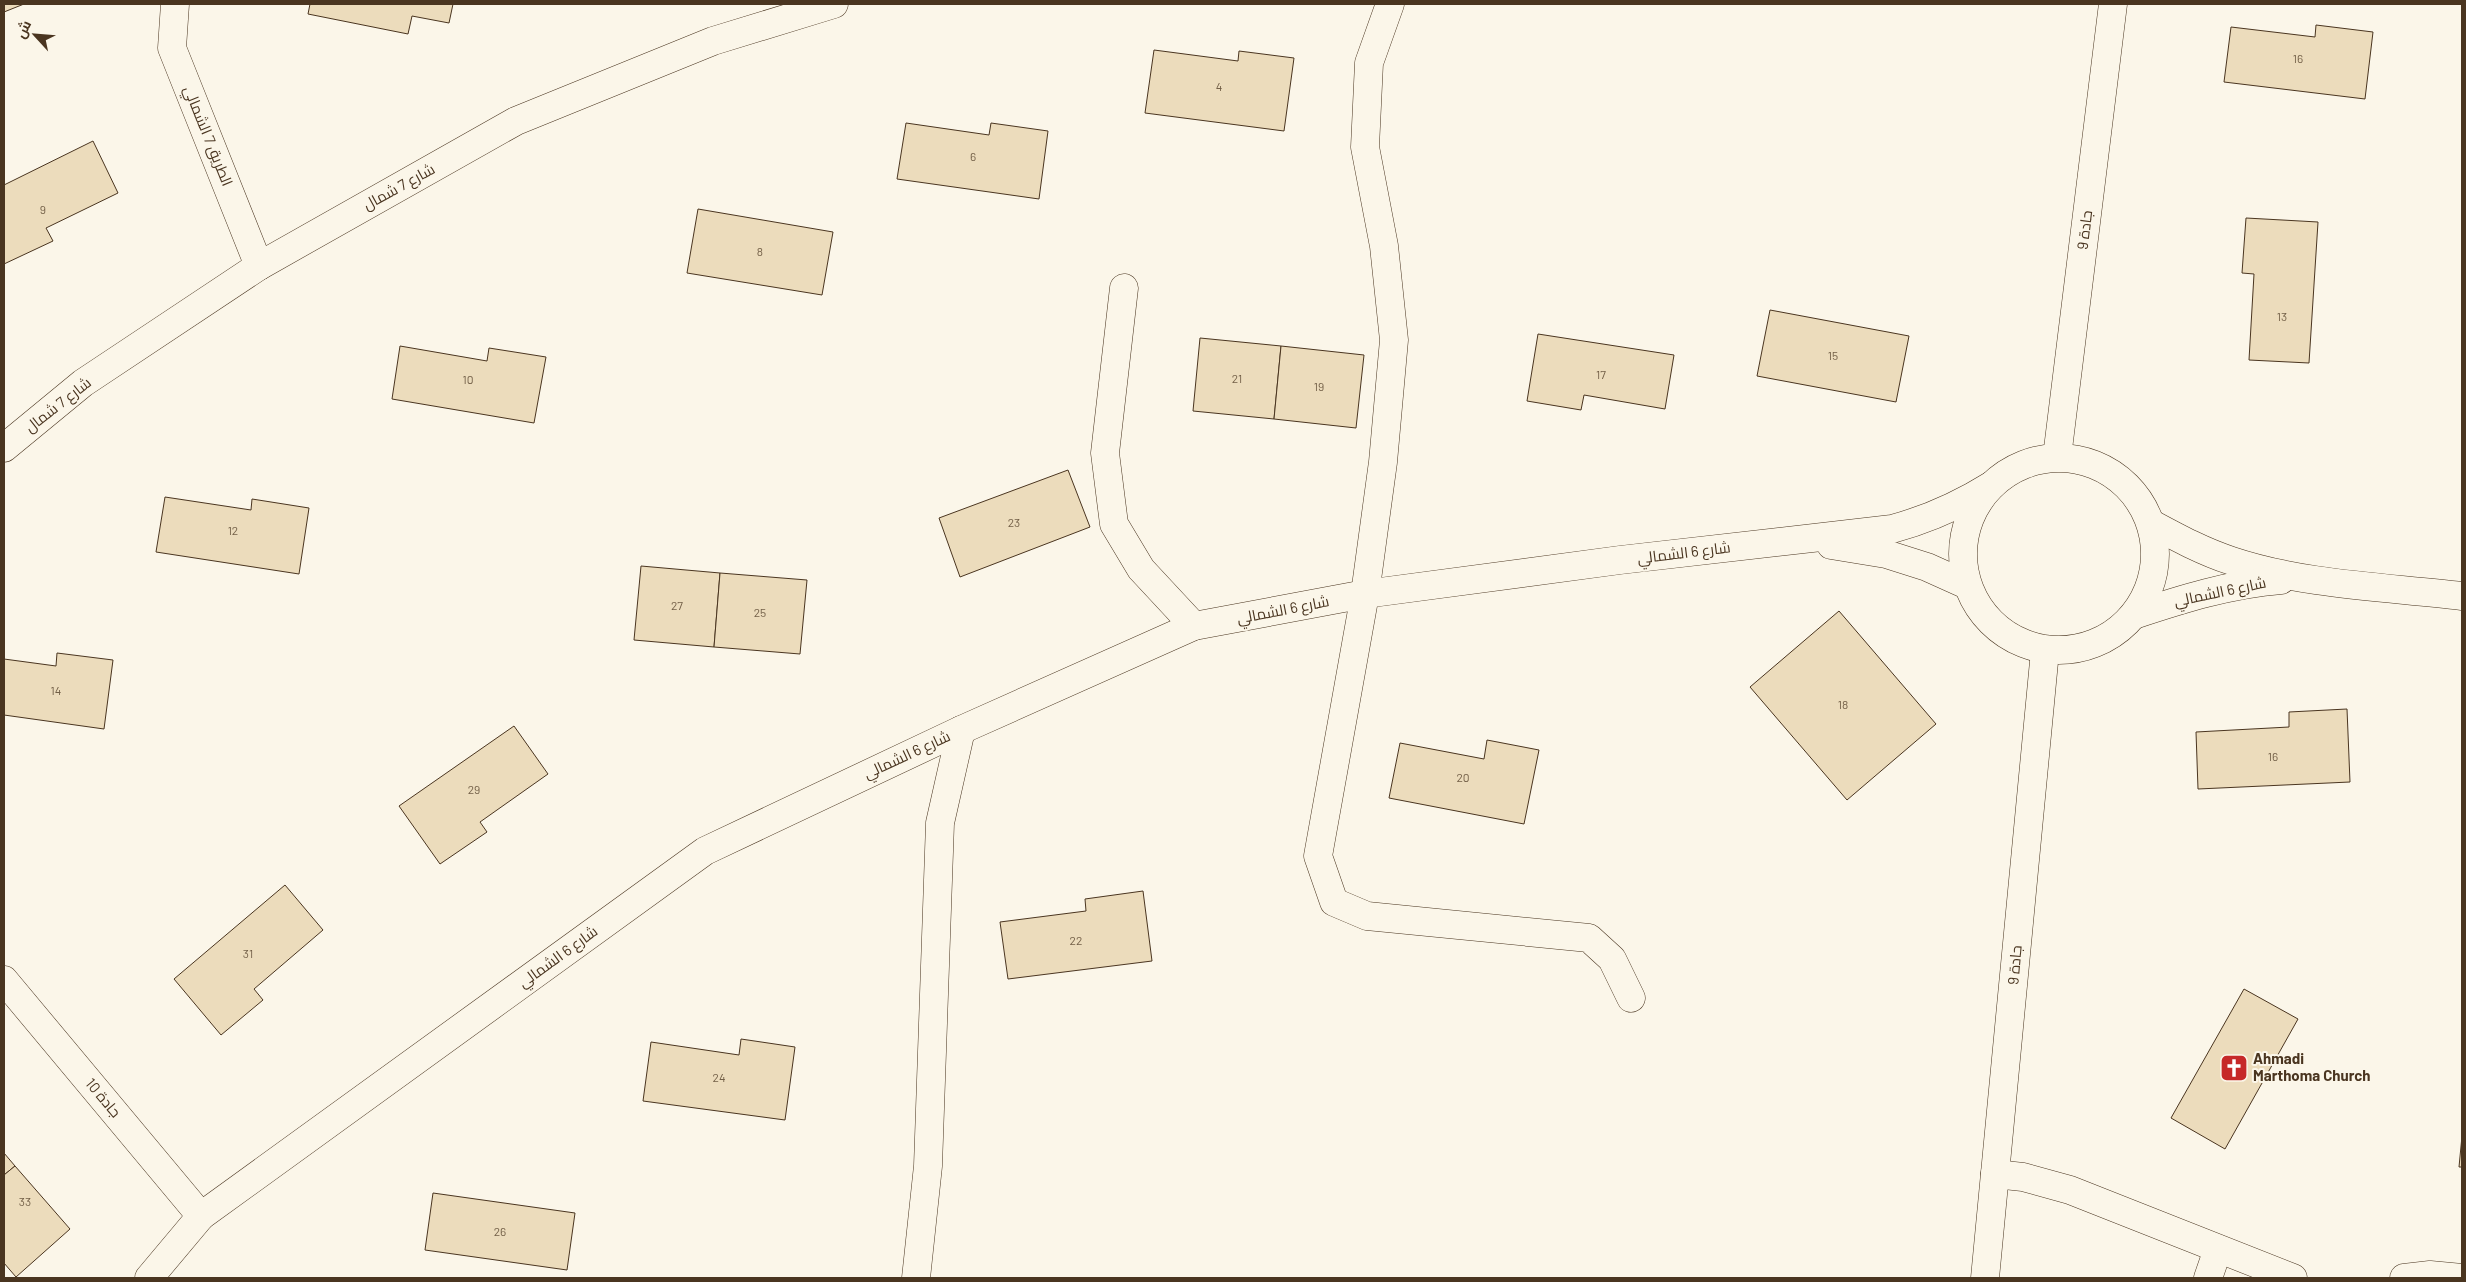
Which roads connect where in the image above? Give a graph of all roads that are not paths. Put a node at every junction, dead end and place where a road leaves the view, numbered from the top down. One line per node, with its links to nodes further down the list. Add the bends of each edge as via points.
1 (175, 4): 5 (street, الطريق 7 الشمالي, via 172,48)
2 (834, 4): 5 (street, شارع 7 شمال, via 712,41 516,121)
3 (1390, 4): 14 (street, via 1369,63 1365,147 1384,246 1394,340 1383,462)
4 (2113, 4): 8 (street, جادة 9)
5 (259, 266): 7 (street, شارع 7 شمال, via 84,383)
6 (1124, 288): 17 (street, via 1105,453 1114,524 1141,569)
7 (4, 448)
8 (2057, 457): 9 (street, شارع 6 الشمالي, via 2022,465); 10 (street, via 2088,461 2115,475 2137,496)
9 (1992, 485): 11 (street, شارع 6 الشمالي, via 1922,521 1892,528); 13 (street, via 1968,523 1962,549)
10 (2152, 524): 12 (street, شارع 6 الشمالي, via 2190,545 2232,561); 16 (street, via 2156,555 2151,586)
11 (1800, 539): 13 (street, شارع 6 الشمالي, via 1886,554 1927,567); 14 (street, شارع 6 الشمالي)
12 (2308, 578): 15 (street, شارع 6 الشمالي); 16 (street, شارع 6 الشمالي, via 2227,588)
13 (1967, 585): 18 (street, via 1984,617 2011,640)
14 (1365, 594): 17 (street, شارع 6 الشمالي); 21 (street, via 1318,856 1334,902 1367,916 1589,938 1612,959)
15 (2462, 596)
16 (2134, 615): 18 (street, via 2102,641 2078,650)
17 (1194, 626): 19 (street, شارع 6 الشمالي)
18 (2045, 651): 22 (street, جادة 9)
19 (961, 730): 23 (street, شارع 6 الشمالي, via 705,851); 26 (street, via 940,823 928,1166)
20 (4, 980): 23 (street, جادة 10)
21 (1631, 998)
22 (1996, 1174): 24 (street, via 2023,1177 2070,1190); 27 (street, جادة 9)
23 (201, 1216): 25 (street, شارع 6 الشمالي)
24 (2218, 1249): 28 (street); 29 (street)
25 (149, 1278)
26 (916, 1278)
27 (1985, 1278)
28 (2208, 1278)
29 (2293, 1278)
30 (2404, 1278): 31 (street, via 2430,1275)
31 (2462, 1278)

